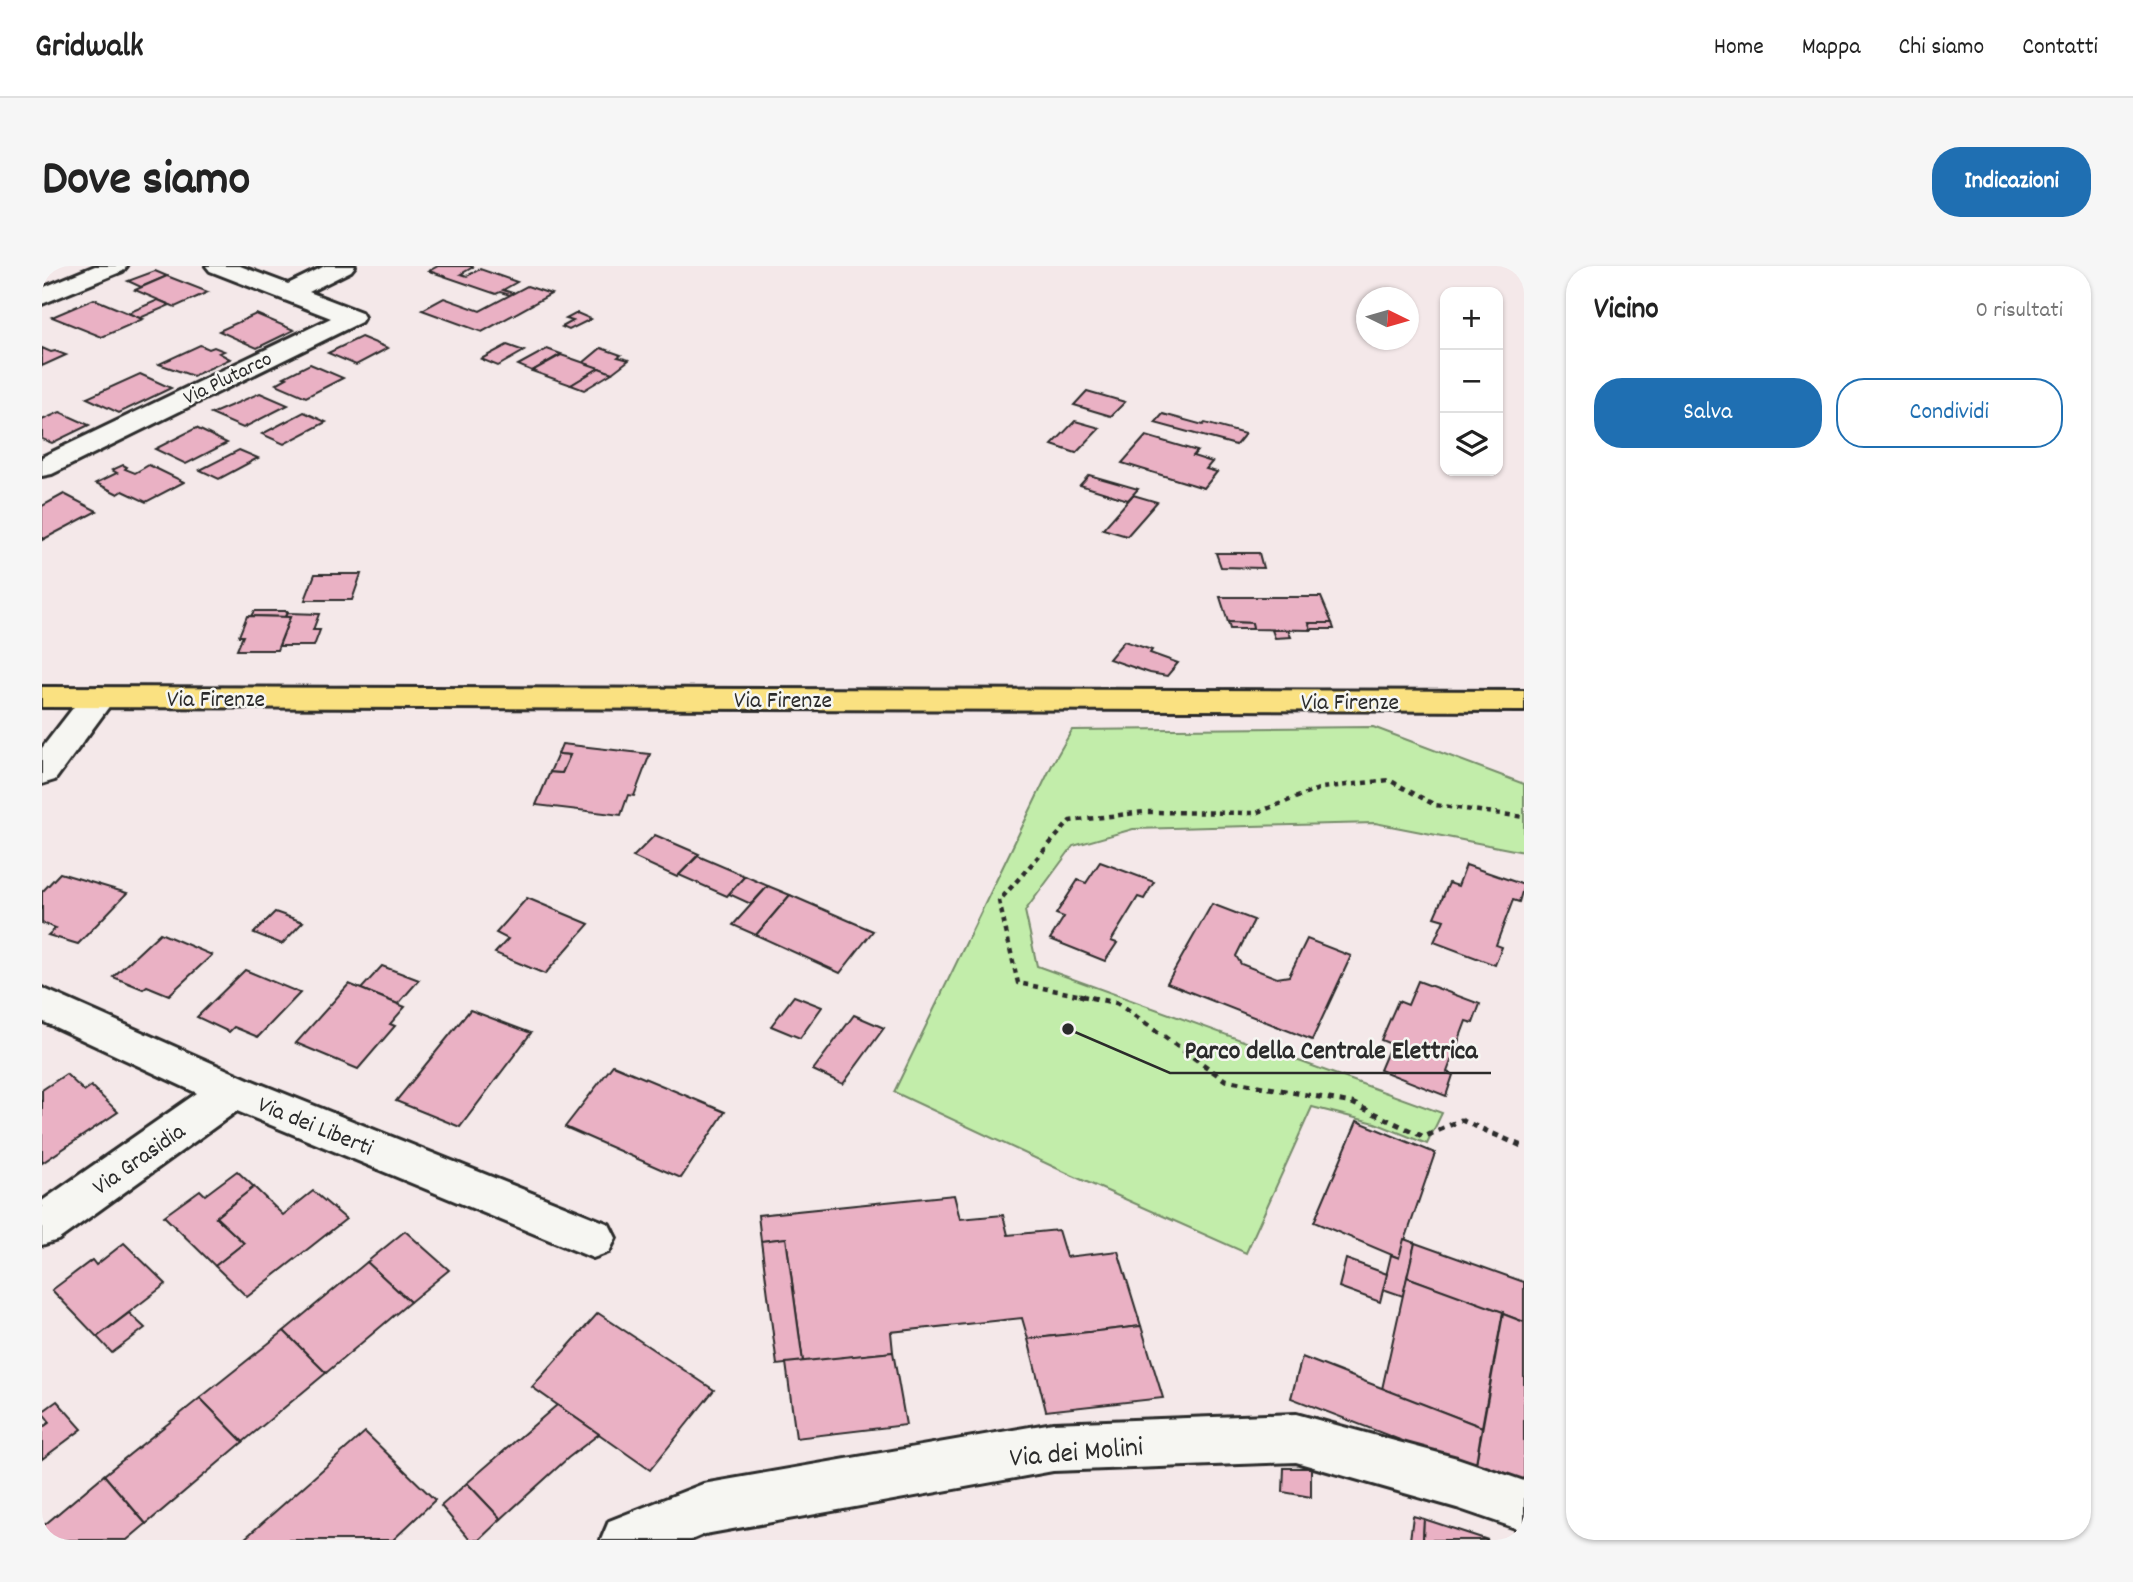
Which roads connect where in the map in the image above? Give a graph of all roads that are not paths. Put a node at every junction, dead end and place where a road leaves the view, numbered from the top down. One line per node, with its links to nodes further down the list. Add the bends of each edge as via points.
1 (115, 266): 5 (street)
2 (218, 266): 4 (street, Via Plutarco)
3 (343, 266): 4 (street)
4 (289, 293): 6 (street, Via Plutarco, via 352,317)
5 (42, 297)
6 (42, 468)
7 (42, 697): 8 (main road, Via Firenze)
8 (99, 697): 9 (main road, Via Firenze); 10 (street)
9 (1524, 701)
10 (42, 772)
11 (42, 1003): 12 (street, Via dei Liberti)
12 (233, 1091): 13 (street, Via Grasidia); 14 (street, Via dei Liberti)
13 (42, 1226)
14 (593, 1238)
15 (1524, 1506): 16 (street, Via dei Molini, via 1296,1438 1053,1447 704,1509)
16 (628, 1540)

